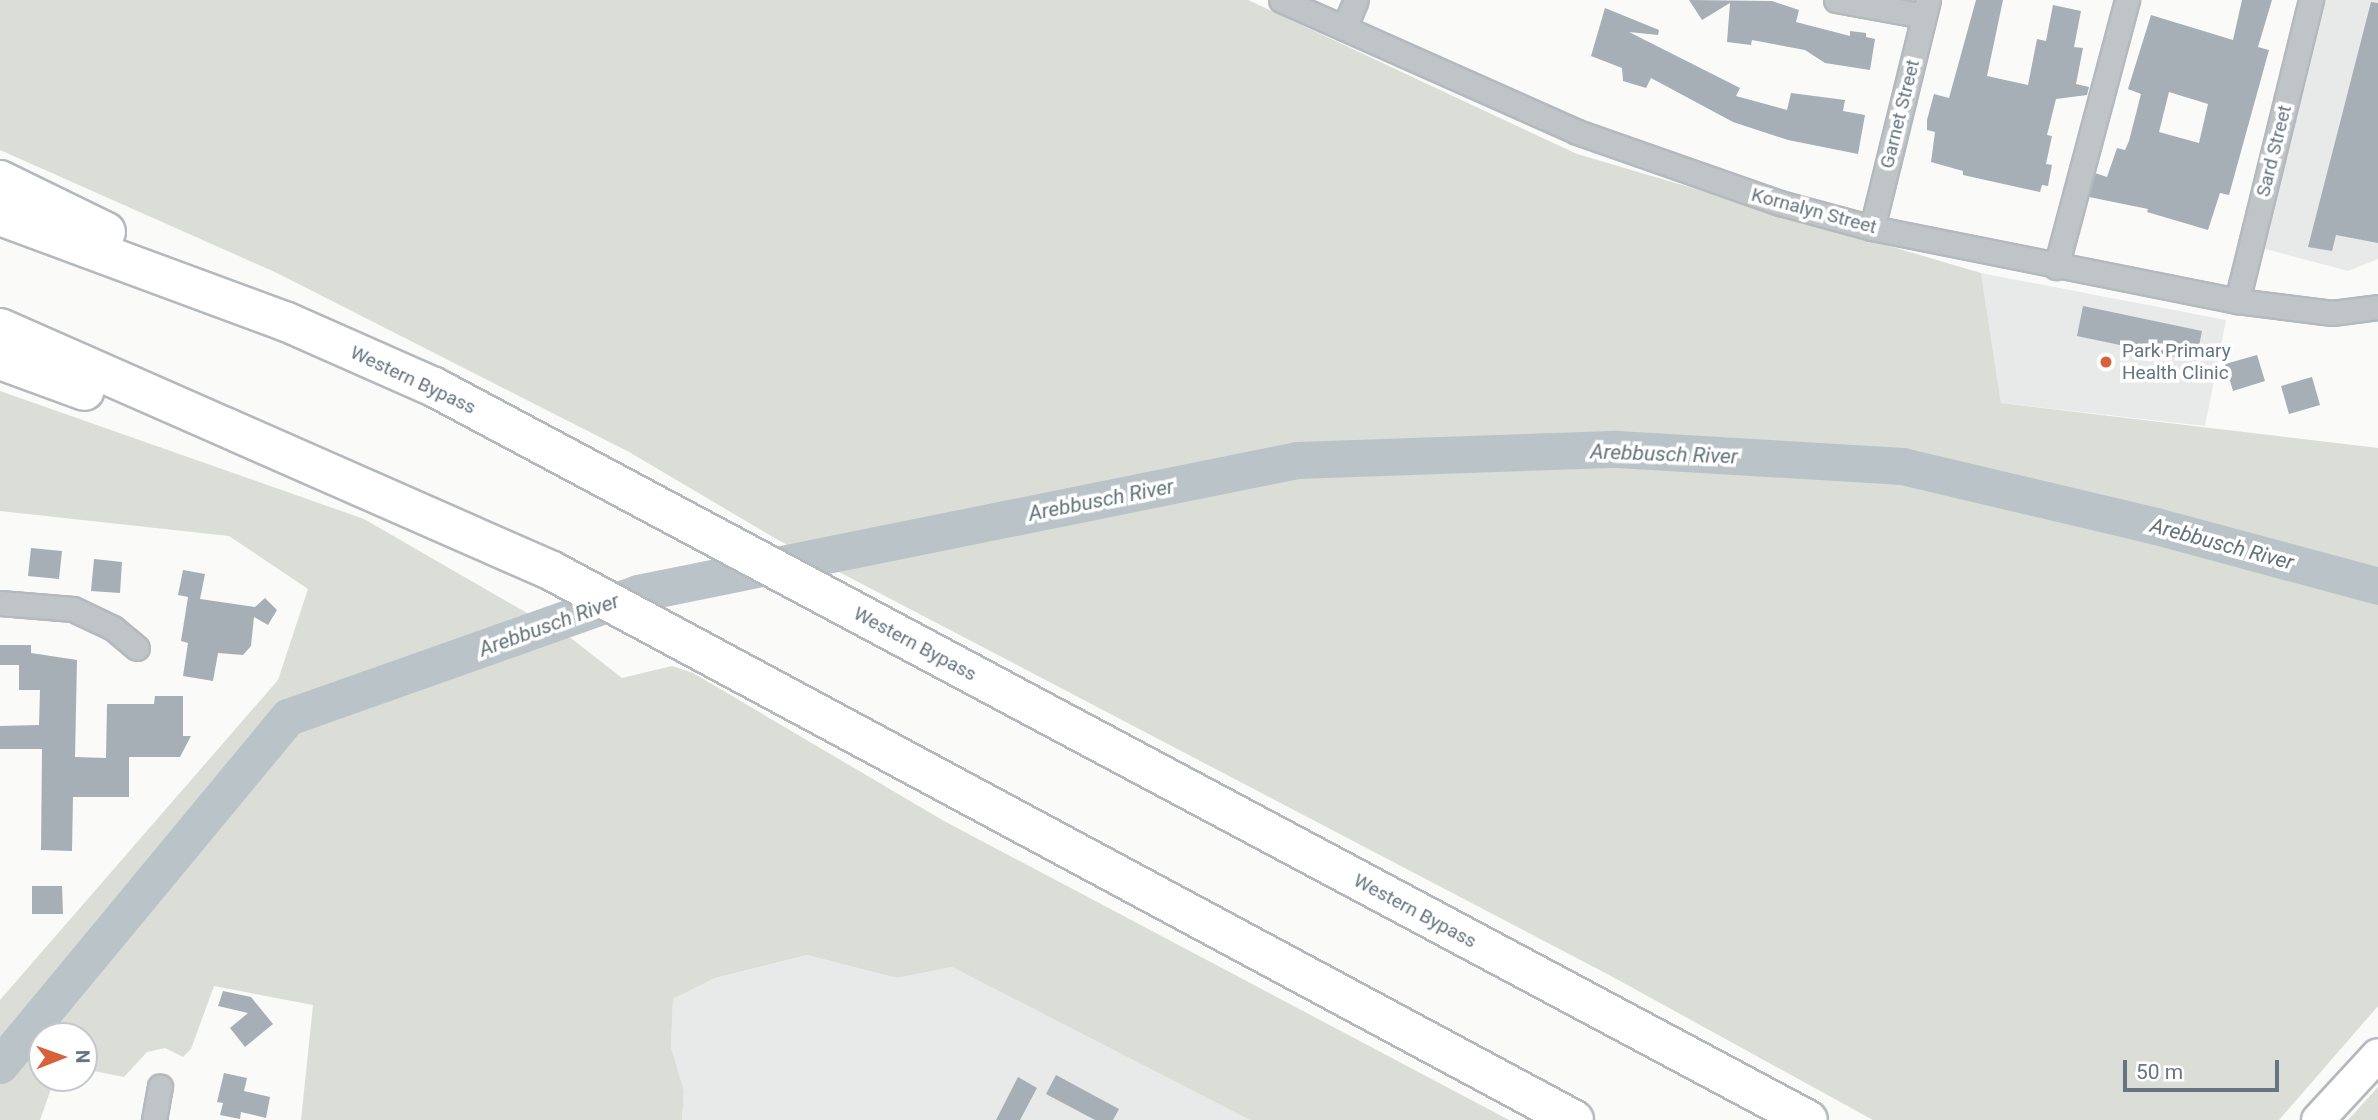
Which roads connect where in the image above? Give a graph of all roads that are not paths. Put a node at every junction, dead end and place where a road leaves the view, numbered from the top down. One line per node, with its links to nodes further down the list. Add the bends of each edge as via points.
1 (1281, 0): 7 (street, Kornalyn Street)
2 (1356, 0): 7 (street)
3 (1836, 0): 6 (street)
4 (2127, 0): 11 (street)
5 (2311, 0): 12 (street, Sard Street)
6 (1926, 8): 10 (street, Garnet Street)
7 (1344, 28): 10 (street, Kornalyn Street, via 1577,132 1696,177)
8 (0, 180): 14 (highway)
9 (0, 216): 14 (highway, Western Bypass)
10 (1872, 228): 11 (street, Kornalyn Street)
11 (2056, 267): 12 (street, Kornalyn Street)
12 (2237, 301): 13 (street, Kornalyn Street, via 2307,312)
13 (2378, 307)
14 (287, 322): 24 (highway, Western Bypass, via 434,387)
15 (0, 328): 17 (highway)
16 (0, 360): 17 (highway)
17 (393, 502): 23 (highway, via 552,571)
18 (0, 603): 19 (street, via 73,609 113,628)
19 (137, 648)
20 (2378, 1055): 25 (main road)
21 (160, 1087): 22 (street)
22 (154, 1120)
23 (1574, 1120)
24 (1808, 1120)
25 (2318, 1120)

